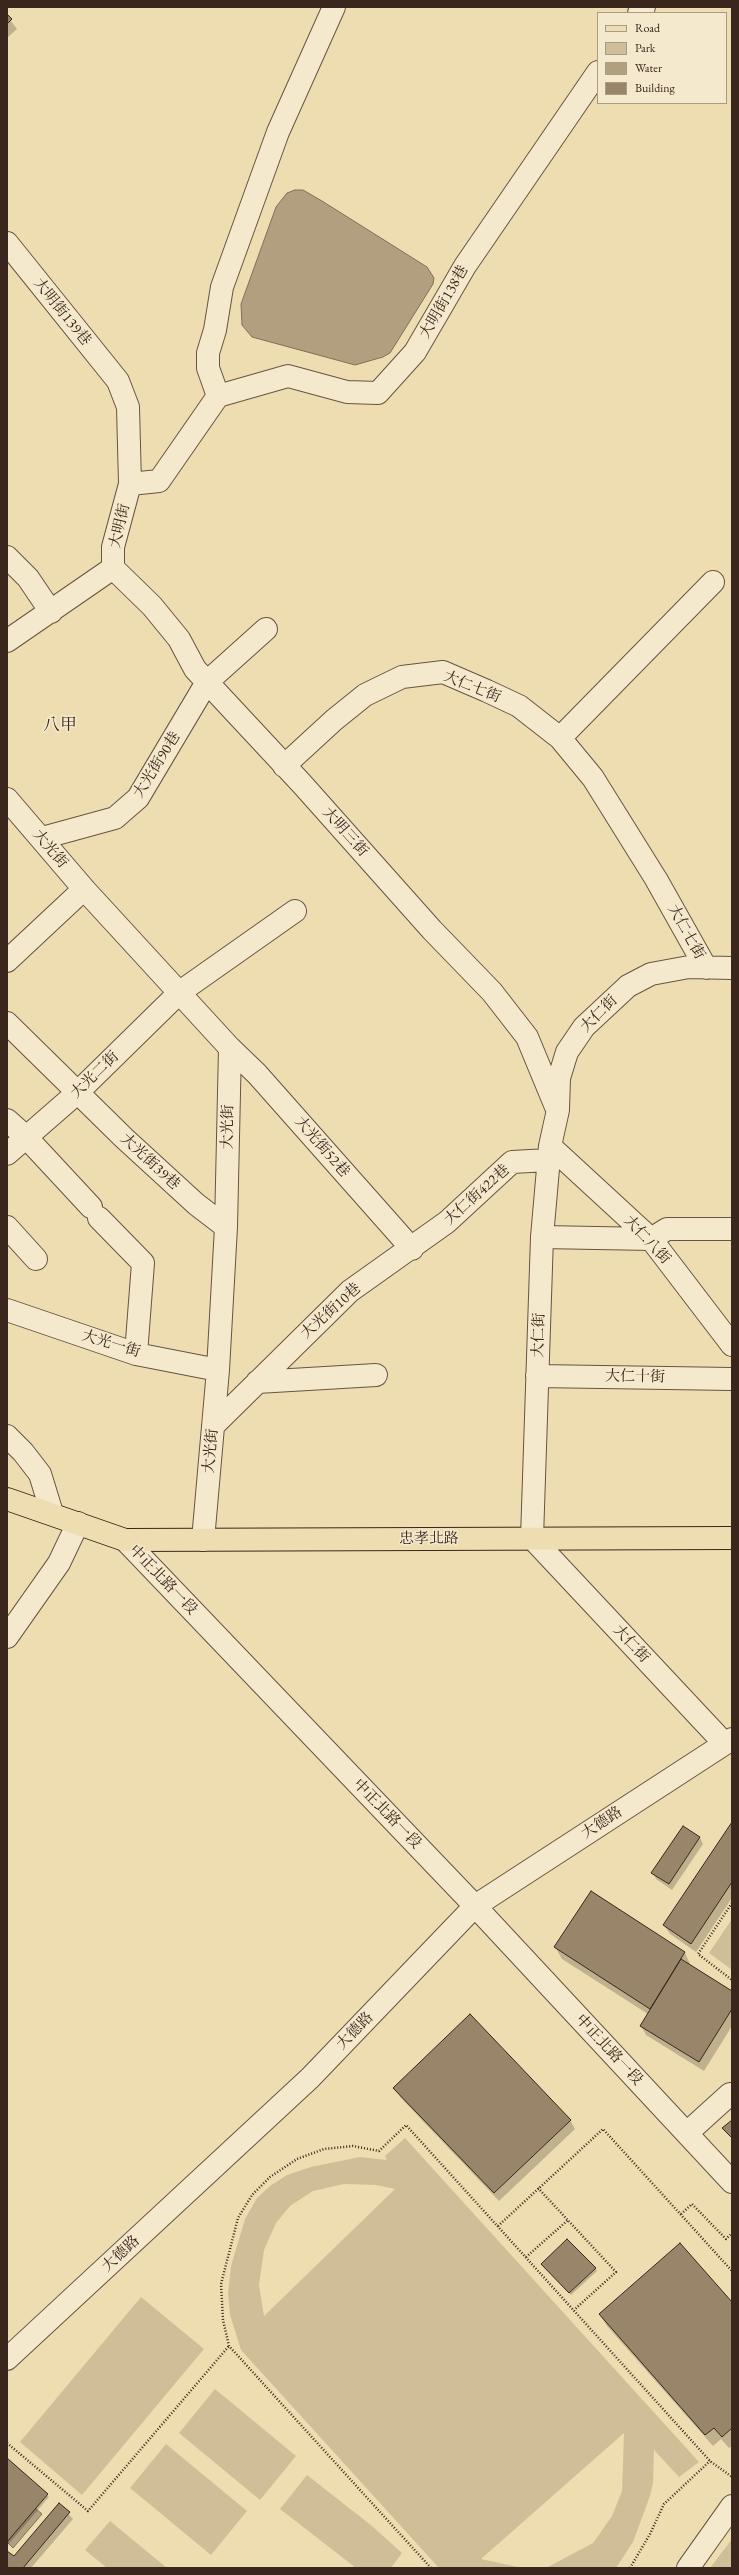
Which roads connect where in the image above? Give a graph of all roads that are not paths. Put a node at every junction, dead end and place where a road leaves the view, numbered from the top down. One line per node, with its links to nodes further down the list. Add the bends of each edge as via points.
1 (334, 7): 5 (street, via 278,132 222,287 215,330 208,353 208,368)
2 (597, 73): 5 (street, 大明街138巷, via 465,266 415,352 378,393 347,392 288,376)
3 (7, 243): 4 (street, 大明街139巷)
4 (118, 381): 6 (street, 大明街, via 128,407)
5 (218, 396): 6 (street, via 159,481)
6 (130, 484): 8 (street, 大明街, via 113,547)
7 (7, 558): 10 (street, via 28,578)
8 (113, 568): 10 (street, 大明街); 13 (street, 大明三街, via 152,606 179,640 195,669)
9 (713, 582): 14 (street)
10 (51, 612): 12 (street, 大明街)
11 (266, 629): 13 (street, 大光街90巷)
12 (7, 641)
13 (207, 682): 15 (street, 大明三街); 17 (street, 大光街90巷, via 138,798 115,818)
14 (560, 738): 15 (street, 大仁七街, via 518,706 443,672 402,677 365,695); 21 (street, 大仁七街, via 593,778 613,809)
15 (284, 766): 27 (street, 大明三街, via 432,930 492,992 527,1037)
16 (10, 809): 17 (street, 大光街)
17 (42, 838): 18 (street, 大光街)
18 (84, 890): 20 (street); 23 (street, 大光街)
19 (295, 910): 23 (street, 大光二街)
20 (7, 961)
21 (706, 968): 22 (street, 大仁街); 27 (street, 大仁街, via 689,967 651,974 628,986 601,1010 584,1027 567,1052 559,1078)
22 (732, 968)
23 (180, 992): 25 (street, 大光街); 26 (street, 大光二街)
24 (7, 1023): 26 (street, 大光街39巷)
25 (230, 1048): 33 (street, 大光街); 37 (street, 大光街52巷, via 257,1074)
26 (77, 1093): 29 (street, 大光二街); 33 (street, 大光街39巷, via 196,1204)
27 (558, 1110): 30 (street, 大仁街)
28 (7, 1120): 29 (street)
29 (26, 1137): 31 (street, 大光二街); 41 (street, via 143,1263)
30 (550, 1153): 35 (street, 大仁街); 36 (street, 大仁八街); 37 (street, 大仁街422巷, via 512,1162 447,1222)
31 (7, 1154)
32 (7, 1227): 38 (street)
33 (226, 1227): 42 (street, 大光街)
34 (732, 1230): 36 (street, via 667,1229)
35 (542, 1237): 36 (street); 44 (street, 大仁街)
36 (651, 1239): 40 (street, 大仁八街)
37 (412, 1249): 46 (street, 大光街10巷, via 350,1291)
38 (36, 1259)
39 (7, 1310): 41 (street, 大光一街)
40 (732, 1345)
41 (136, 1354): 42 (street, 大光一街)
42 (218, 1370): 47 (street, 大光街)
43 (376, 1375): 46 (street)
44 (537, 1376): 45 (street, 大仁十街); 52 (street, 大仁街)
45 (732, 1379)
46 (257, 1382): 47 (street, 大光街10巷)
47 (213, 1426): 55 (street, 大光街)
48 (7, 1436): 50 (street, via 40,1474)
49 (7, 1499): 50 (main road, 中正北路一段)
50 (52, 1513): 51 (main road, 中正北路一段)
51 (78, 1523): 54 (main road, 中正北路一段); 56 (street, via 59,1563)
52 (532, 1538): 53 (main road, 忠孝北路); 55 (main road, 忠孝北路); 57 (street, 大仁街)
53 (732, 1538)
54 (125, 1540): 55 (main road, 忠孝北路); 58 (street, 中正北路一段)
55 (203, 1540)
56 (7, 1638)
57 (728, 1741): 58 (street, 大德路)
58 (475, 1906): 60 (street, 中正北路一段); 62 (street, 大德路, via 310,2078)
59 (730, 2094): 60 (street)
60 (687, 2133): 61 (street, 中正北路一段)
61 (732, 2182)
62 (7, 2359)
63 (732, 2506): 64 (street)
64 (688, 2568)

